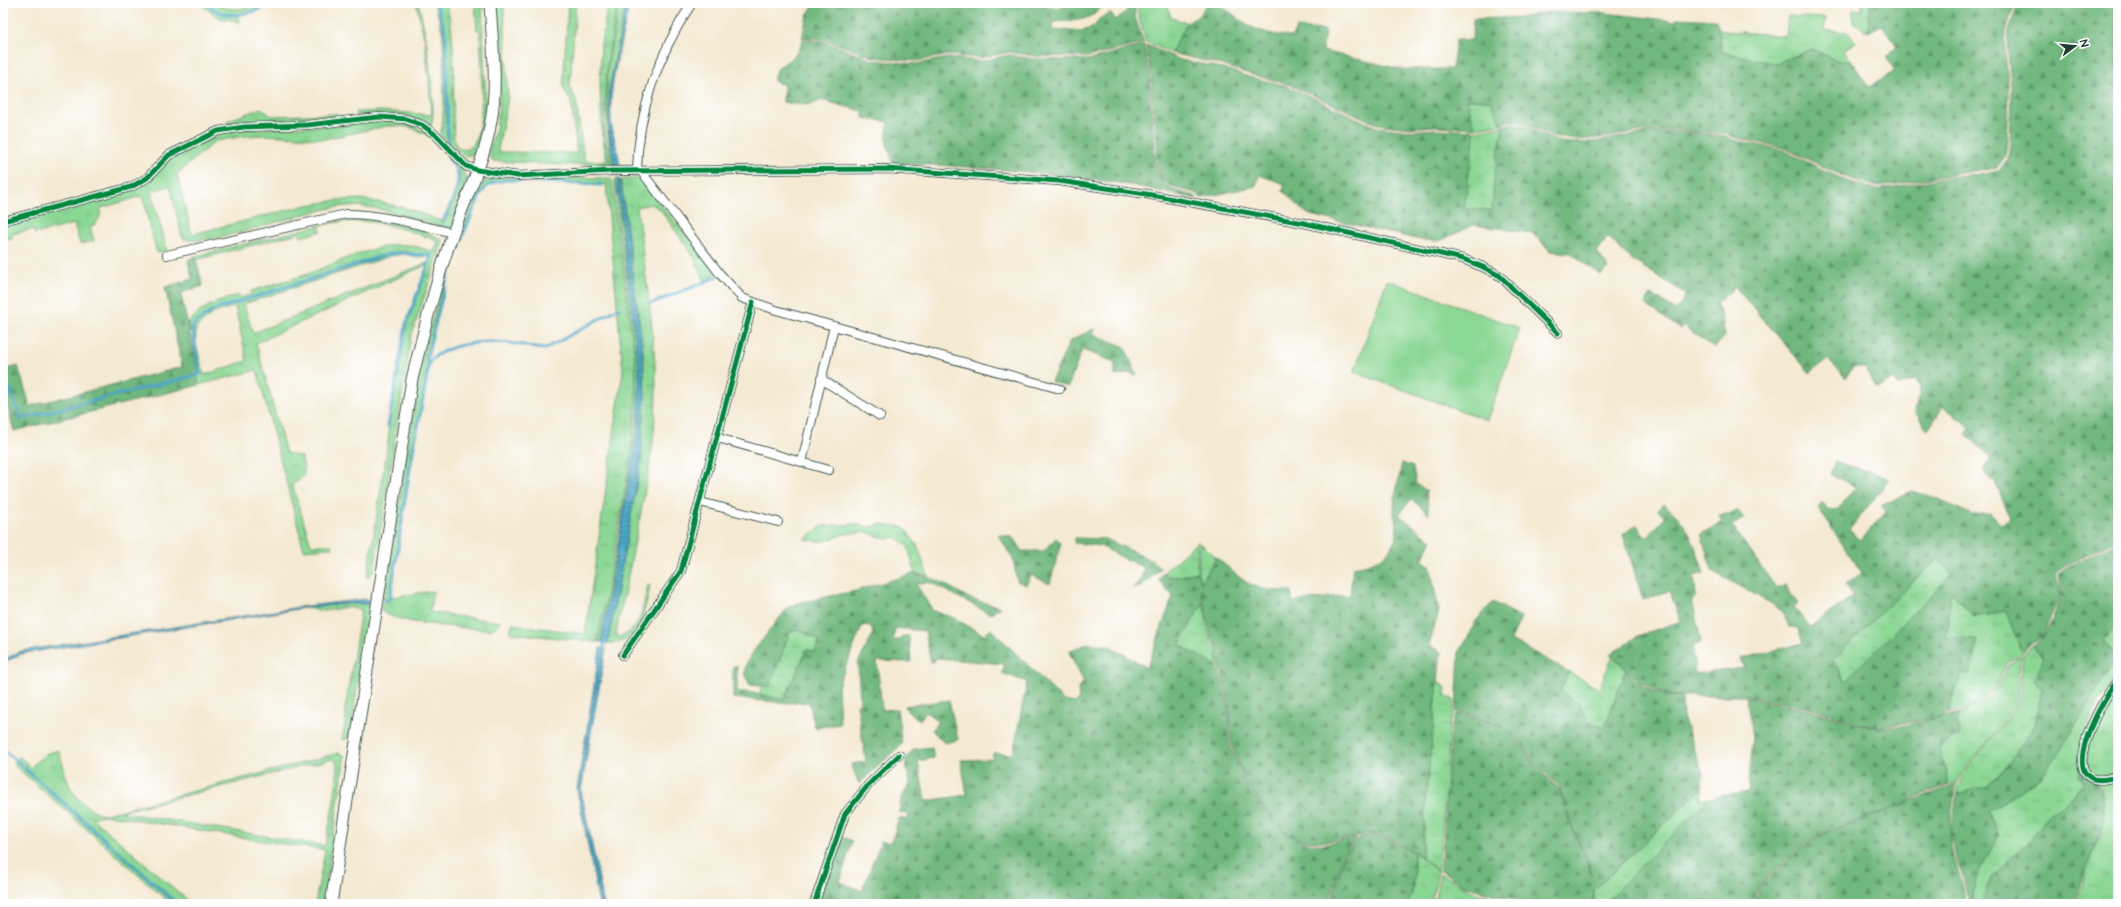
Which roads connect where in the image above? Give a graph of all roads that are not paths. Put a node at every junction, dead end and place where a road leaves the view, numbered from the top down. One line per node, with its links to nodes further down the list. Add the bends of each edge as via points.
1 (490, 3): 3 (main road, via 493,106)
2 (692, 3): 4 (street, via 672,36 659,65 642,119)
3 (477, 170): 4 (street, via 518,176); 5 (street, via 466,166 436,135 422,125 406,119 379,117 307,125 244,127 218,131 181,148 169,155 146,178 131,187); 6 (main road)
4 (639, 171): 8 (street, via 720,274 742,298); 10 (street, via 887,169 1060,181 1146,194 1332,229 1463,259 1500,276)
5 (3, 220)
6 (453, 233): 7 (street, via 385,218 346,214); 23 (main road, via 424,326 412,379)
7 (167, 256)
8 (753, 302): 9 (street); 14 (street)
9 (834, 326): 11 (street); 12 (street)
10 (1558, 333)
11 (821, 379): 13 (street); 15 (street)
12 (1060, 389)
13 (880, 416)
14 (718, 438): 15 (street); 17 (street)
15 (802, 462): 16 (street)
16 (829, 470)
17 (700, 502): 18 (street); 19 (street, via 681,571)
18 (778, 522)
19 (623, 655)
20 (2118, 680): 22 (street, via 2098,710 2087,738 2082,764 2083,770 2092,778)
21 (899, 755): 24 (street, via 869,784 845,814)
22 (2118, 778)
23 (331, 904)
24 (814, 904)

